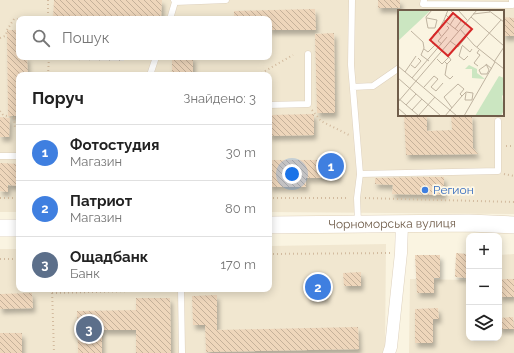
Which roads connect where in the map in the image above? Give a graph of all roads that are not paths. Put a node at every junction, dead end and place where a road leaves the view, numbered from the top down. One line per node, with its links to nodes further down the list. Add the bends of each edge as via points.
1 (226, 0): 5 (lane)
2 (352, 0): 11 (lane)
3 (424, 0): 4 (lane, via 423,4 512,5)
4 (512, 0)
5 (175, 1): 6 (lane)
6 (171, 16)
7 (308, 54): 12 (lane, via 308,104)
8 (155, 60): 10 (lane)
9 (398, 69): 11 (lane, via 373,86)
10 (151, 72)
11 (353, 87): 16 (lane)
12 (272, 105)
13 (498, 121): 16 (lane, via 498,171)
14 (0, 156): 15 (lane)
15 (16, 156)
16 (360, 174): 17 (lane, via 357,198)
17 (358, 224): 18 (street, Чорноморська вулиця); 19 (street, Чорноморська вулиця)
18 (402, 224): 20 (street, Чорноморська вулиця); 25 (street)
19 (272, 225)
20 (514, 225)
21 (0, 228): 22 (street)
22 (16, 228)
23 (181, 292): 24 (lane)
24 (182, 353)
25 (389, 353)

